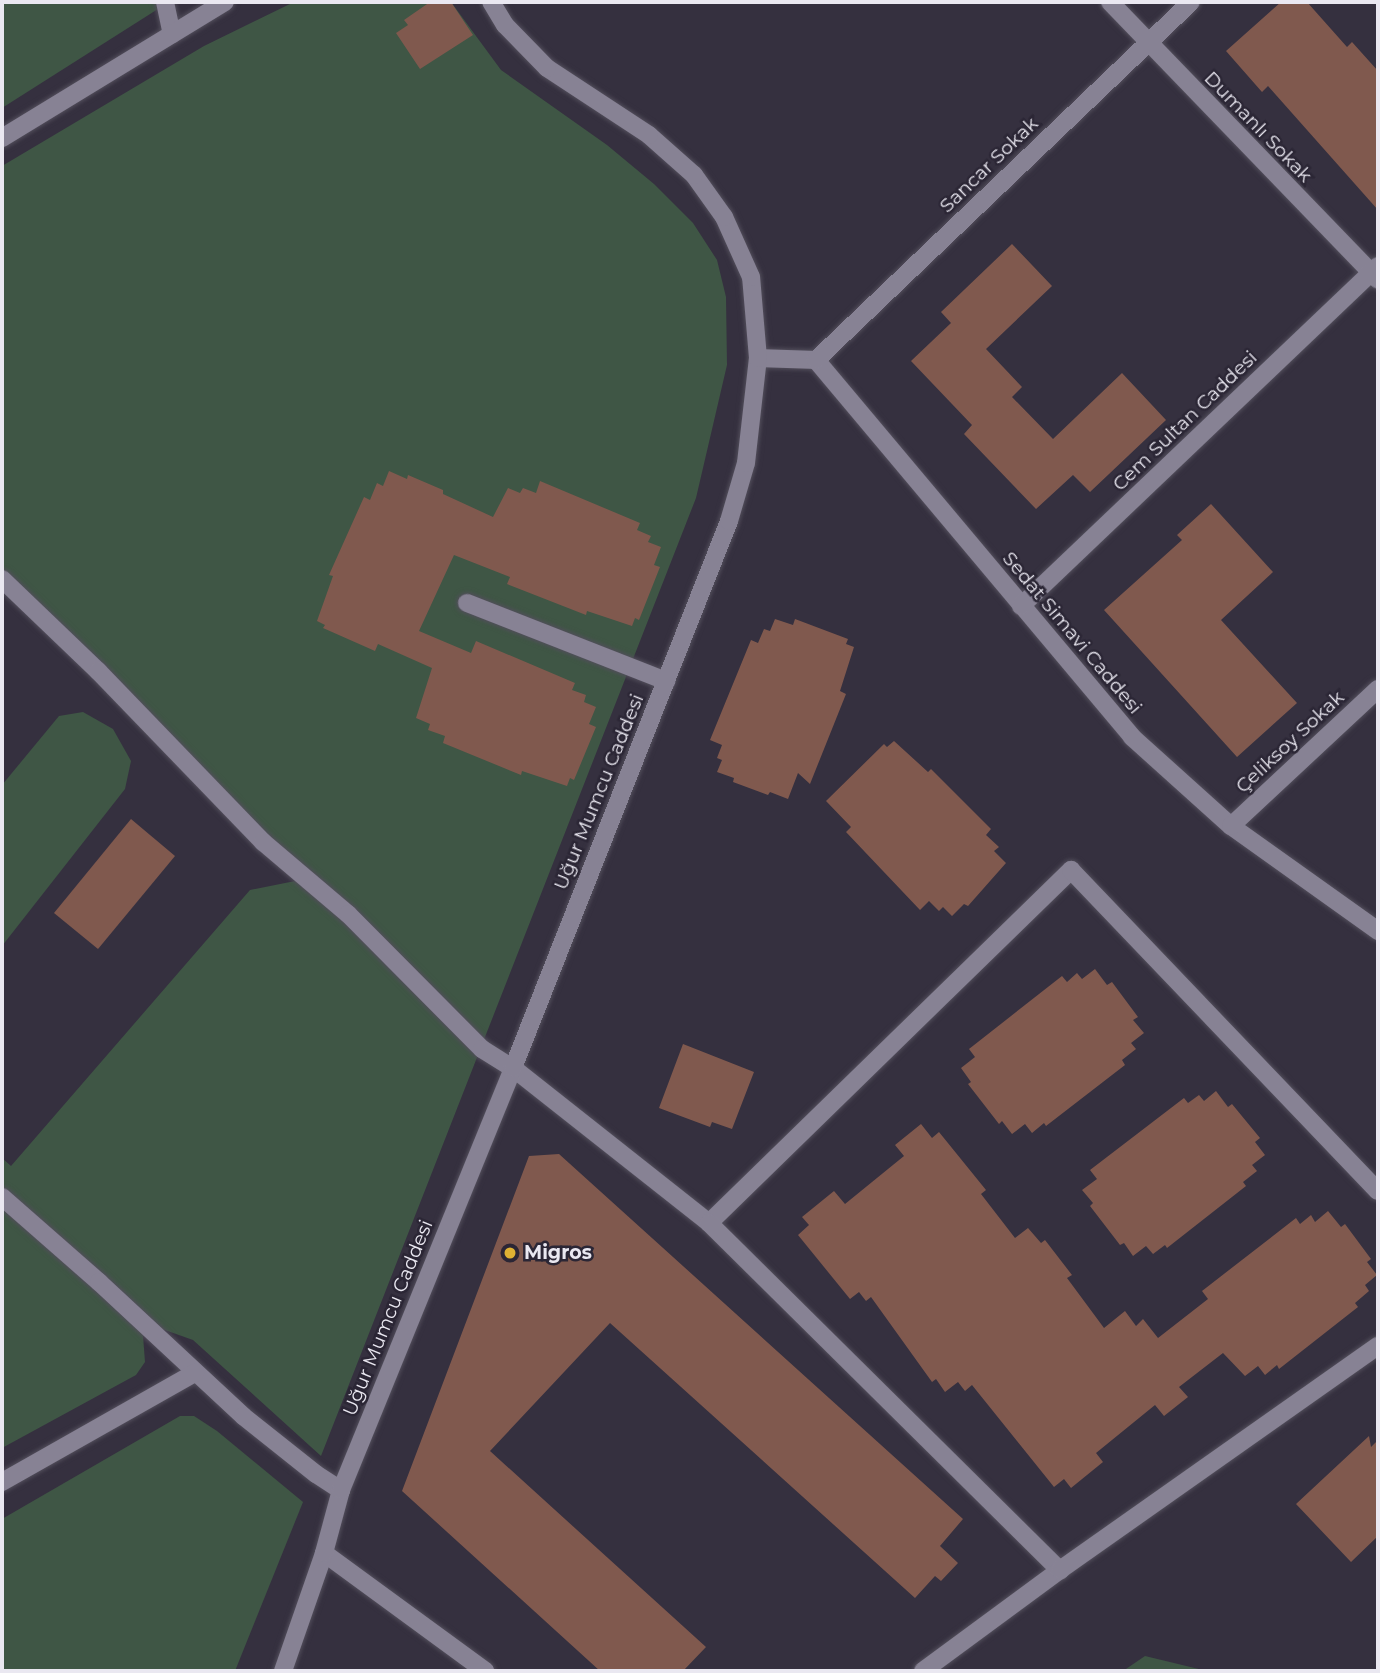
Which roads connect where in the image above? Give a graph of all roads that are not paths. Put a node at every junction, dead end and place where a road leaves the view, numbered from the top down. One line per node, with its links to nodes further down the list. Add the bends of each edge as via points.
1 (165, 2): 6 (street)
2 (225, 2): 6 (street)
3 (491, 2): 10 (street, Uğur Mumcu Caddesi, via 505,26 547,68 649,135 694,175 724,217 751,277)
4 (1110, 2): 7 (street, Dumanlı Sokak)
5 (1191, 2): 7 (street, Sancar Sokak)
6 (172, 34): 8 (street)
7 (1147, 44): 9 (street, Dumanlı Sokak); 11 (street, Sancar Sokak)
8 (2, 138)
9 (1376, 273): 14 (street, Cem Sultan Caddesi)
10 (758, 358): 11 (street); 15 (street, Uğur Mumcu Caddesi, via 746,463 729,521)
11 (817, 360): 14 (street, Sedat Simavi Caddesi)
12 (2, 579): 19 (street, via 263,842 348,914 482,1049)
13 (467, 603): 15 (street)
14 (1021, 606): 17 (street, Sedat Simavi Caddesi, via 1132,737)
15 (666, 681): 19 (street, Uğur Mumcu Caddesi)
16 (1378, 689): 17 (street, Çeliksoy Sokak)
17 (1231, 826): 18 (street, Sedat Simavi Caddesi)
18 (1378, 931)
19 (513, 1068): 22 (street); 26 (street, Uğur Mumcu Caddesi)
20 (1378, 1192): 22 (street, via 1070,870)
21 (2, 1197): 24 (street)
22 (709, 1223): 28 (street)
23 (1378, 1346): 28 (street)
24 (195, 1373): 25 (street); 26 (street, via 243,1416)
25 (2, 1482)
26 (341, 1490): 27 (street, Uğur Mumcu Caddesi)
27 (324, 1553): 29 (street, Uğur Mumcu Caddesi); 30 (street)
28 (1060, 1570): 31 (street)
29 (283, 1671)
30 (485, 1671)
31 (923, 1671)

